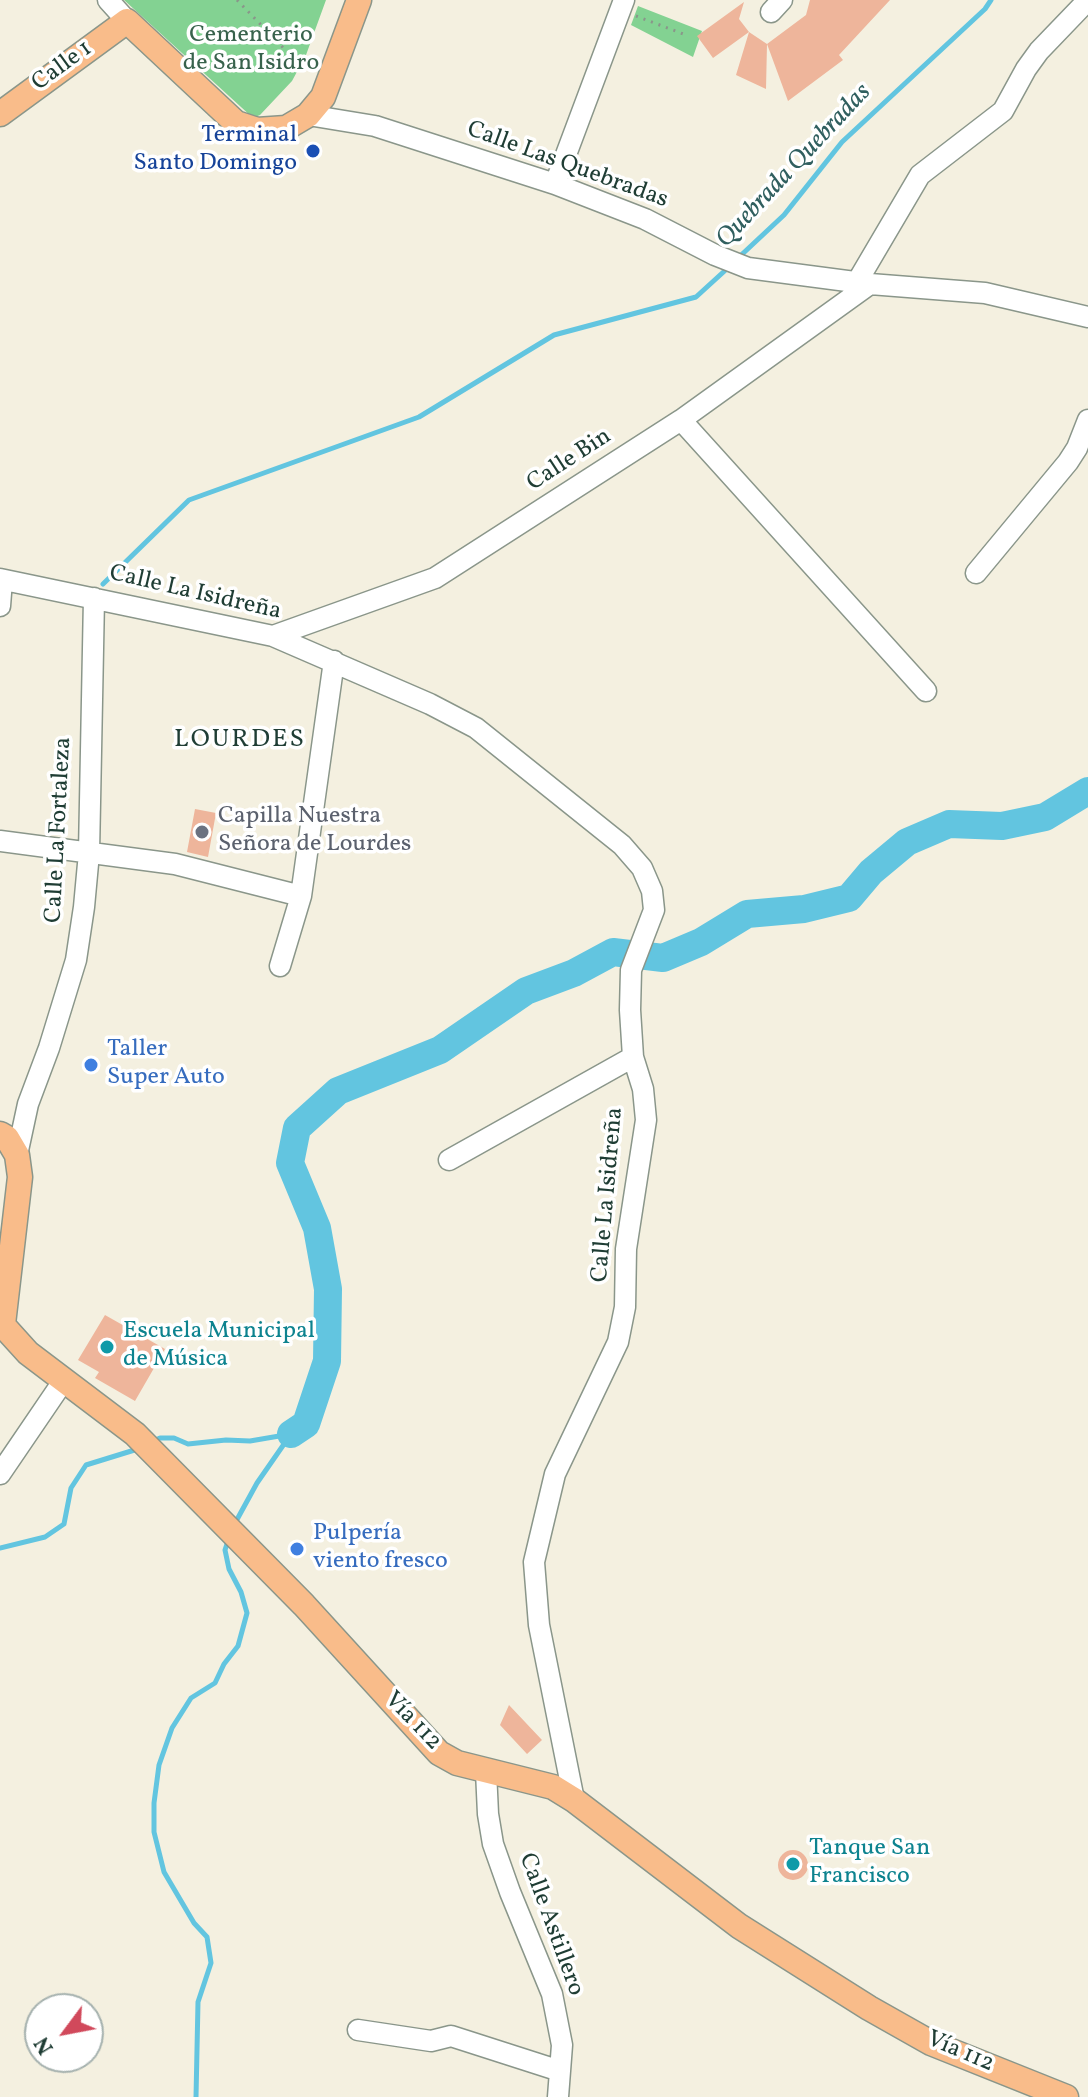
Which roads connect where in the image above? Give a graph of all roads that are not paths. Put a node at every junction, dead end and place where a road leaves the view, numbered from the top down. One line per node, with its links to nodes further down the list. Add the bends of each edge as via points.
1 (108, 0): 5 (street)
2 (359, 0): 7 (main road, via 323,97)
3 (1088, 0): 9 (street, via 1039,51 1003,111 920,175)
4 (630, 8): 8 (street)
5 (127, 21): 6 (main road, Calle 1); 7 (main road, via 236,123 257,130 286,128)
6 (0, 114)
7 (308, 115): 8 (street, Calle Las Quebradas, via 375,126)
8 (555, 184): 9 (street, Calle Las Quebradas, via 748,268)
9 (864, 283): 10 (street, Calle Las Quebradas, via 985,293); 11 (street, Calle Bin)
10 (1088, 317)
11 (681, 420): 17 (street, Calle Bin, via 435,578); 19 (street)
12 (1088, 420): 13 (street, via 1068,462)
13 (976, 573)
14 (1, 580): 15 (street, Calle La Isidreña); 16 (street)
15 (94, 598): 17 (street, Calle La Isidreña); 21 (street, Calle La Fortaleza)
16 (0, 606)
17 (273, 636): 18 (street, Calle La Isidreña)
18 (334, 661): 22 (street); 24 (street, Calle La Isidreña, via 476,728 622,845 642,868 654,910 631,970)
19 (926, 691)
20 (0, 841): 21 (street)
21 (89, 853): 22 (street, via 175,864); 25 (street, Calle La Fortaleza, via 76,960)
22 (301, 896): 23 (street)
23 (280, 966)
24 (633, 1057): 27 (street); 33 (street, Calle La Isidreña, via 646,1120 626,1249 625,1307 618,1342 555,1474 534,1562 539,1625)
25 (28, 1104): 26 (street, Calle La Fortaleza); 26 (street)
26 (6, 1138): 28 (main road, Vía 112, via 20,1177)
27 (449, 1160)
28 (4, 1282): 29 (main road, Vía 112)
29 (2, 1323): 30 (main road, Vía 112)
30 (64, 1380): 31 (street); 32 (main road, Vía 112, via 135,1434 304,1605 439,1753)
31 (0, 1474)
32 (486, 1771): 33 (main road, Vía 112, via 553,1787); 35 (street, Calle Astillero, via 493,1844 552,1994 562,2045)
33 (574, 1800): 37 (main road, Vía 112, via 739,1926 869,2008 931,2043)
34 (358, 2030): 35 (street, via 431,2041 451,2036)
35 (560, 2071): 36 (street, Calle Astillero)
36 (558, 2097)
37 (1066, 2097)

